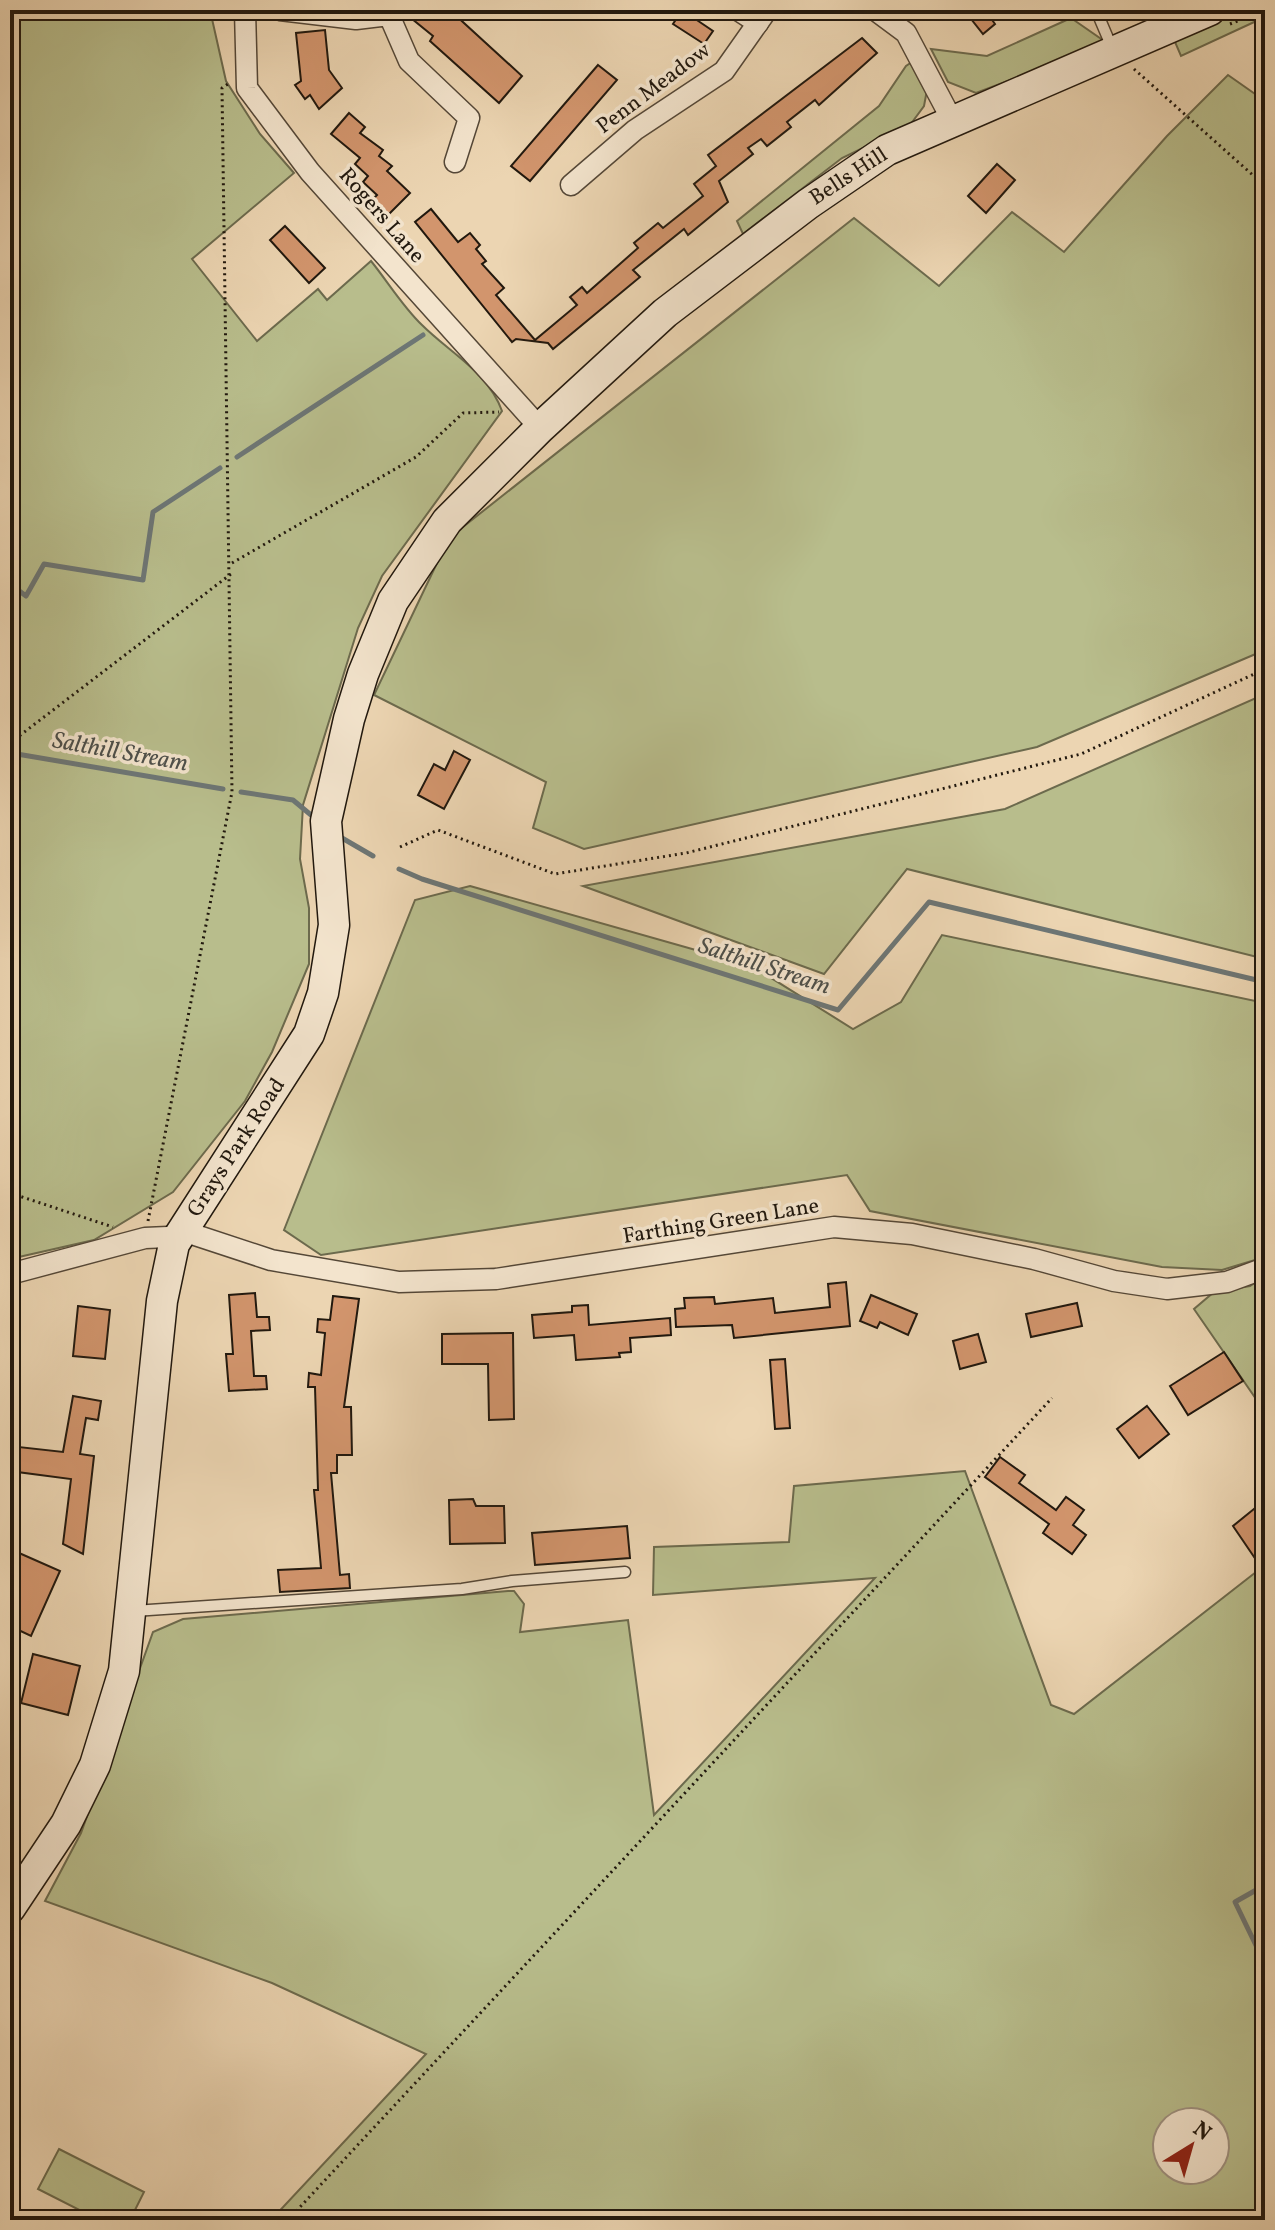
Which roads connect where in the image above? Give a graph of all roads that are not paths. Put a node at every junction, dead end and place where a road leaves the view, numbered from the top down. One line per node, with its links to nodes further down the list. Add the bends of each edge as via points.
1 (245, 10): 12 (street, Rogers Lane, via 247,88 310,172)
2 (280, 10): 10 (street, via 356,19 389,15 409,61 469,118)
3 (738, 10): 7 (street, Penn Meadow)
4 (875, 10): 9 (street, via 906,33)
5 (1096, 10): 8 (lane)
6 (1210, 10): 8 (main road, Bells Hill)
7 (762, 16): 11 (street, Penn Meadow, via 724,71 635,130)
8 (1114, 51): 9 (main road, Bells Hill)
9 (953, 122): 12 (main road, Bells Hill, via 887,150 808,204)
10 (455, 162)
11 (571, 185)
12 (531, 418): 13 (main road, Grays Park Road, via 447,521 393,601 363,674 326,821 334,925 323,993 309,1034)
13 (167, 1238): 14 (street, Farthing Green Lane, via 399,1282 496,1279 834,1227 912,1234 1167,1289 1227,1282); 15 (street); 17 (main road, Grays Park Road)
14 (1265, 1268)
15 (10, 1274)
16 (625, 1572): 17 (lane, via 462,1589)
17 (132, 1611): 18 (main road, Grays Park Road, via 124,1671 95,1765 66,1824)
18 (10, 1908)

